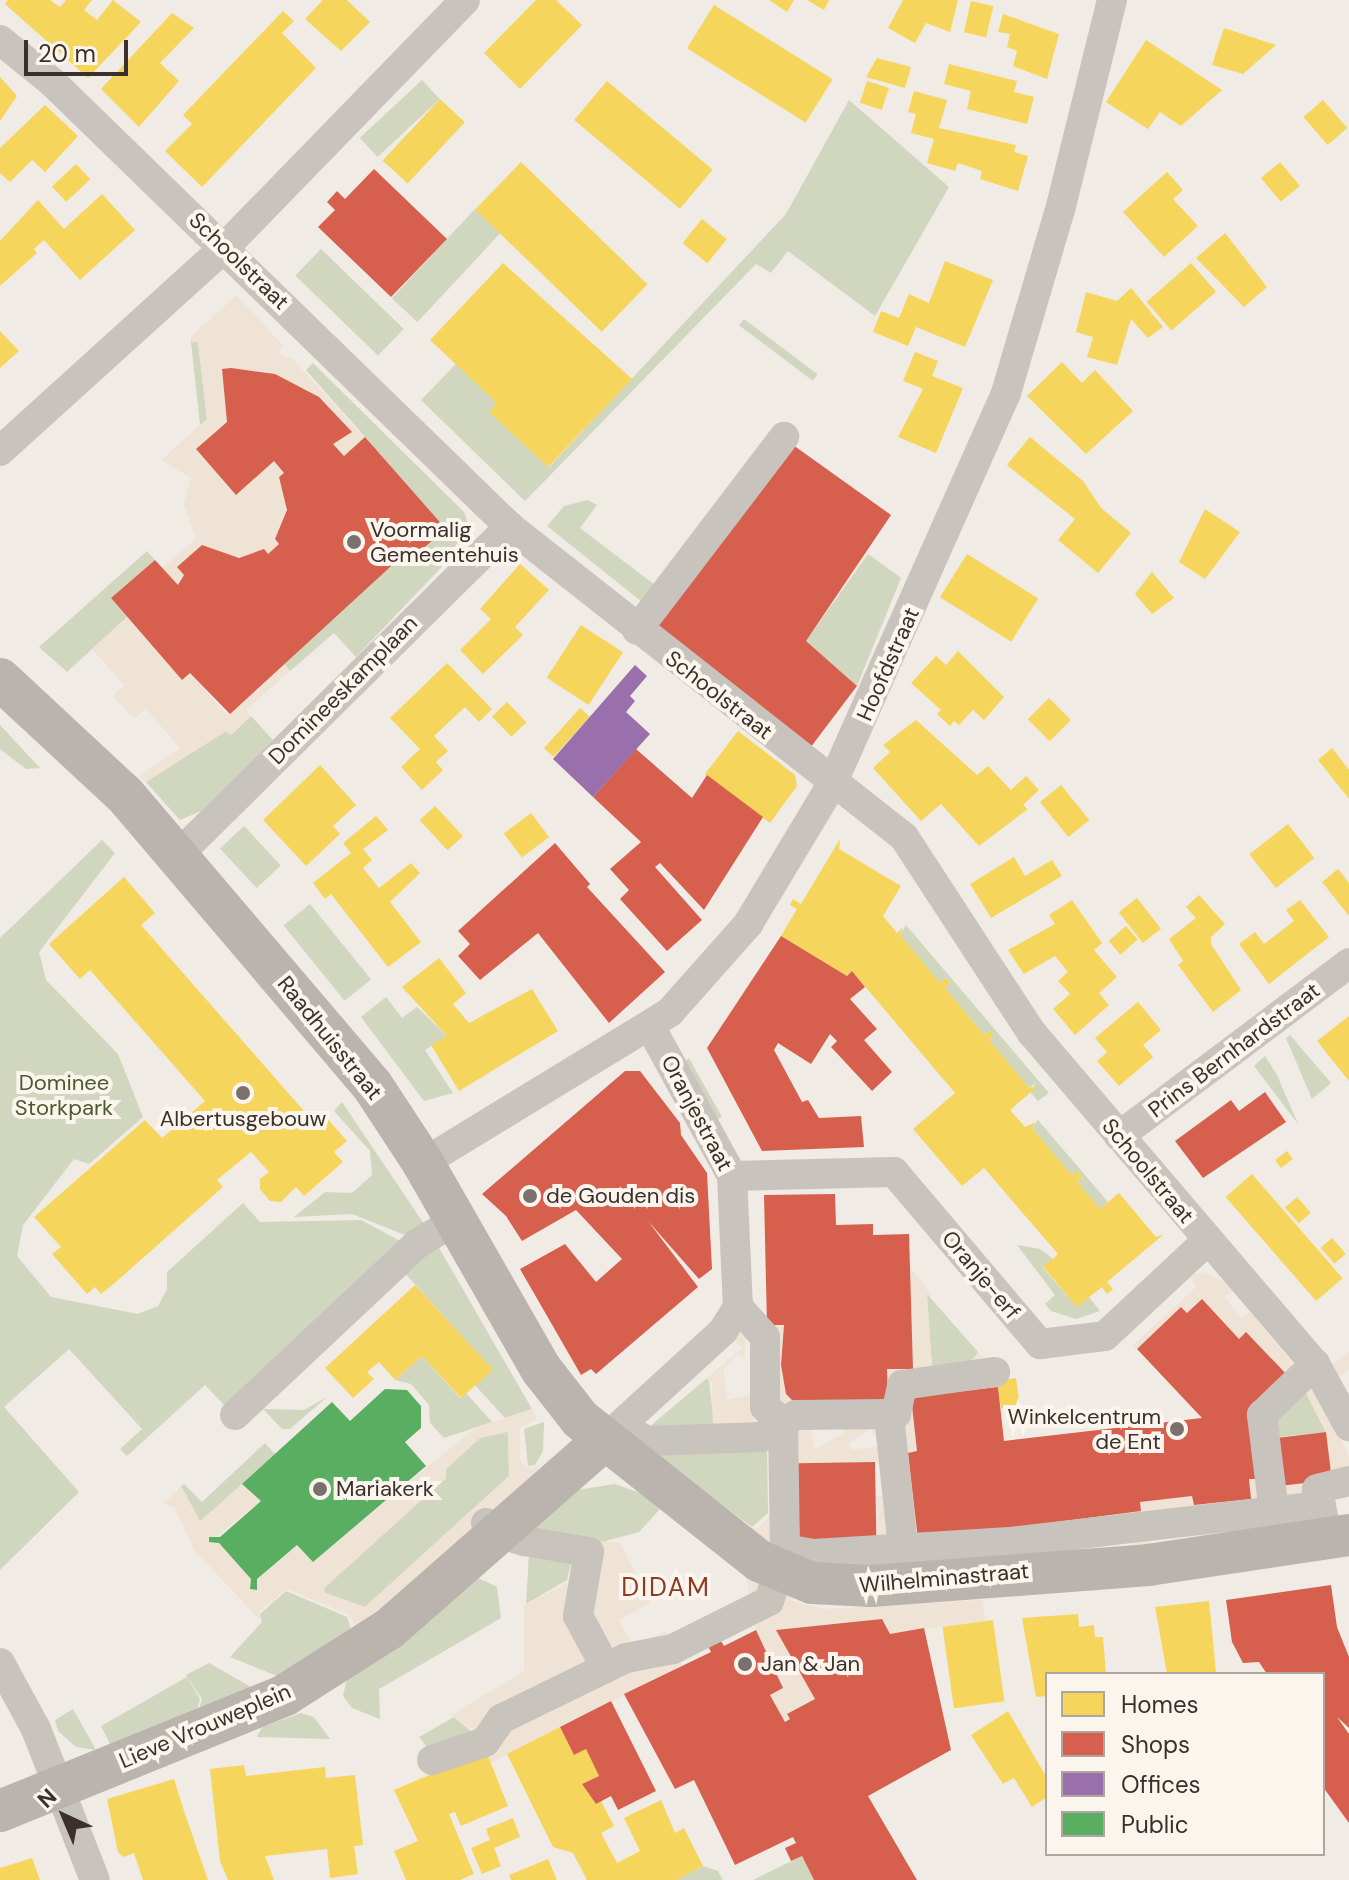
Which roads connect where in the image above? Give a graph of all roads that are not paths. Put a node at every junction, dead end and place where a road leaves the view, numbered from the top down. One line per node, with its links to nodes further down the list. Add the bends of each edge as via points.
1 (465, 0): 4 (street)
2 (1112, 0): 10 (street, Hoofdstraat, via 1061,206 1006,393)
3 (0, 40): 4 (street, Schoolstraat, via 52,82)
4 (225, 247): 6 (street); 7 (street, Schoolstraat)
5 (784, 437): 8 (street)
6 (0, 451)
7 (510, 527): 8 (street, Schoolstraat); 11 (street, Domineeskamplaan)
8 (637, 630): 10 (street, Schoolstraat)
9 (0, 679): 11 (street, Raadhuisstraat, via 78,748)
10 (832, 784): 13 (street, Hoofdstraat, via 748,924 692,991); 14 (street, Schoolstraat, via 912,846 1012,1006)
11 (178, 855): 15 (street, Raadhuisstraat, via 372,1085)
12 (1349, 963): 14 (street, Prins Bernhardstraat)
13 (651, 1028): 15 (street, Hoofdstraat); 16 (street, Oranjestraat)
14 (1119, 1136): 18 (street, Schoolstraat)
15 (423, 1163): 17 (street, Raadhuisstraat)
16 (732, 1176): 18 (street, Oranje-erf, via 894,1172 1040,1344 1105,1336); 19 (street, Oranjestraat)
17 (457, 1220): 23 (street, via 418,1243); 26 (street, Raadhuisstraat, via 541,1369 580,1419)
18 (1207, 1241): 20 (street, Schoolstraat)
19 (738, 1307): 24 (street, via 765,1337 765,1407); 26 (street, via 723,1331)
20 (1315, 1364): 25 (street, Schoolstraat); 28 (street, via 1262,1415)
21 (995, 1372): 22 (street, via 902,1385 896,1414)
22 (889, 1414): 24 (street); 31 (street, Wilhelminastraat)
23 (235, 1415)
24 (789, 1419): 26 (street, via 761,1437); 31 (street, Wilhelminastraat, via 785,1553)
25 (1349, 1426)
26 (620, 1437): 29 (street, Wilhelminastraat, via 759,1561 812,1583 839,1587 1148,1565); 30 (street, Lieve Vrouweplein)
27 (1349, 1481): 29 (street, via 1317,1489)
28 (1274, 1512): 29 (street, Wilhelminastraat); 31 (street, Wilhelminastraat, via 1085,1535)
29 (1332, 1527)
30 (491, 1528): 34 (street, via 589,1552 578,1616); 36 (street, Lieve Vrouweplein, via 389,1629 285,1695)
31 (903, 1548)
32 (773, 1589): 34 (street, via 769,1601 673,1649 626,1658)
33 (0, 1663): 36 (street, via 36,1729)
34 (606, 1668): 35 (street, via 501,1719 485,1742)
35 (432, 1760)
36 (57, 1788): 37 (street); 38 (street)
37 (0, 1811)
38 (95, 1880)

